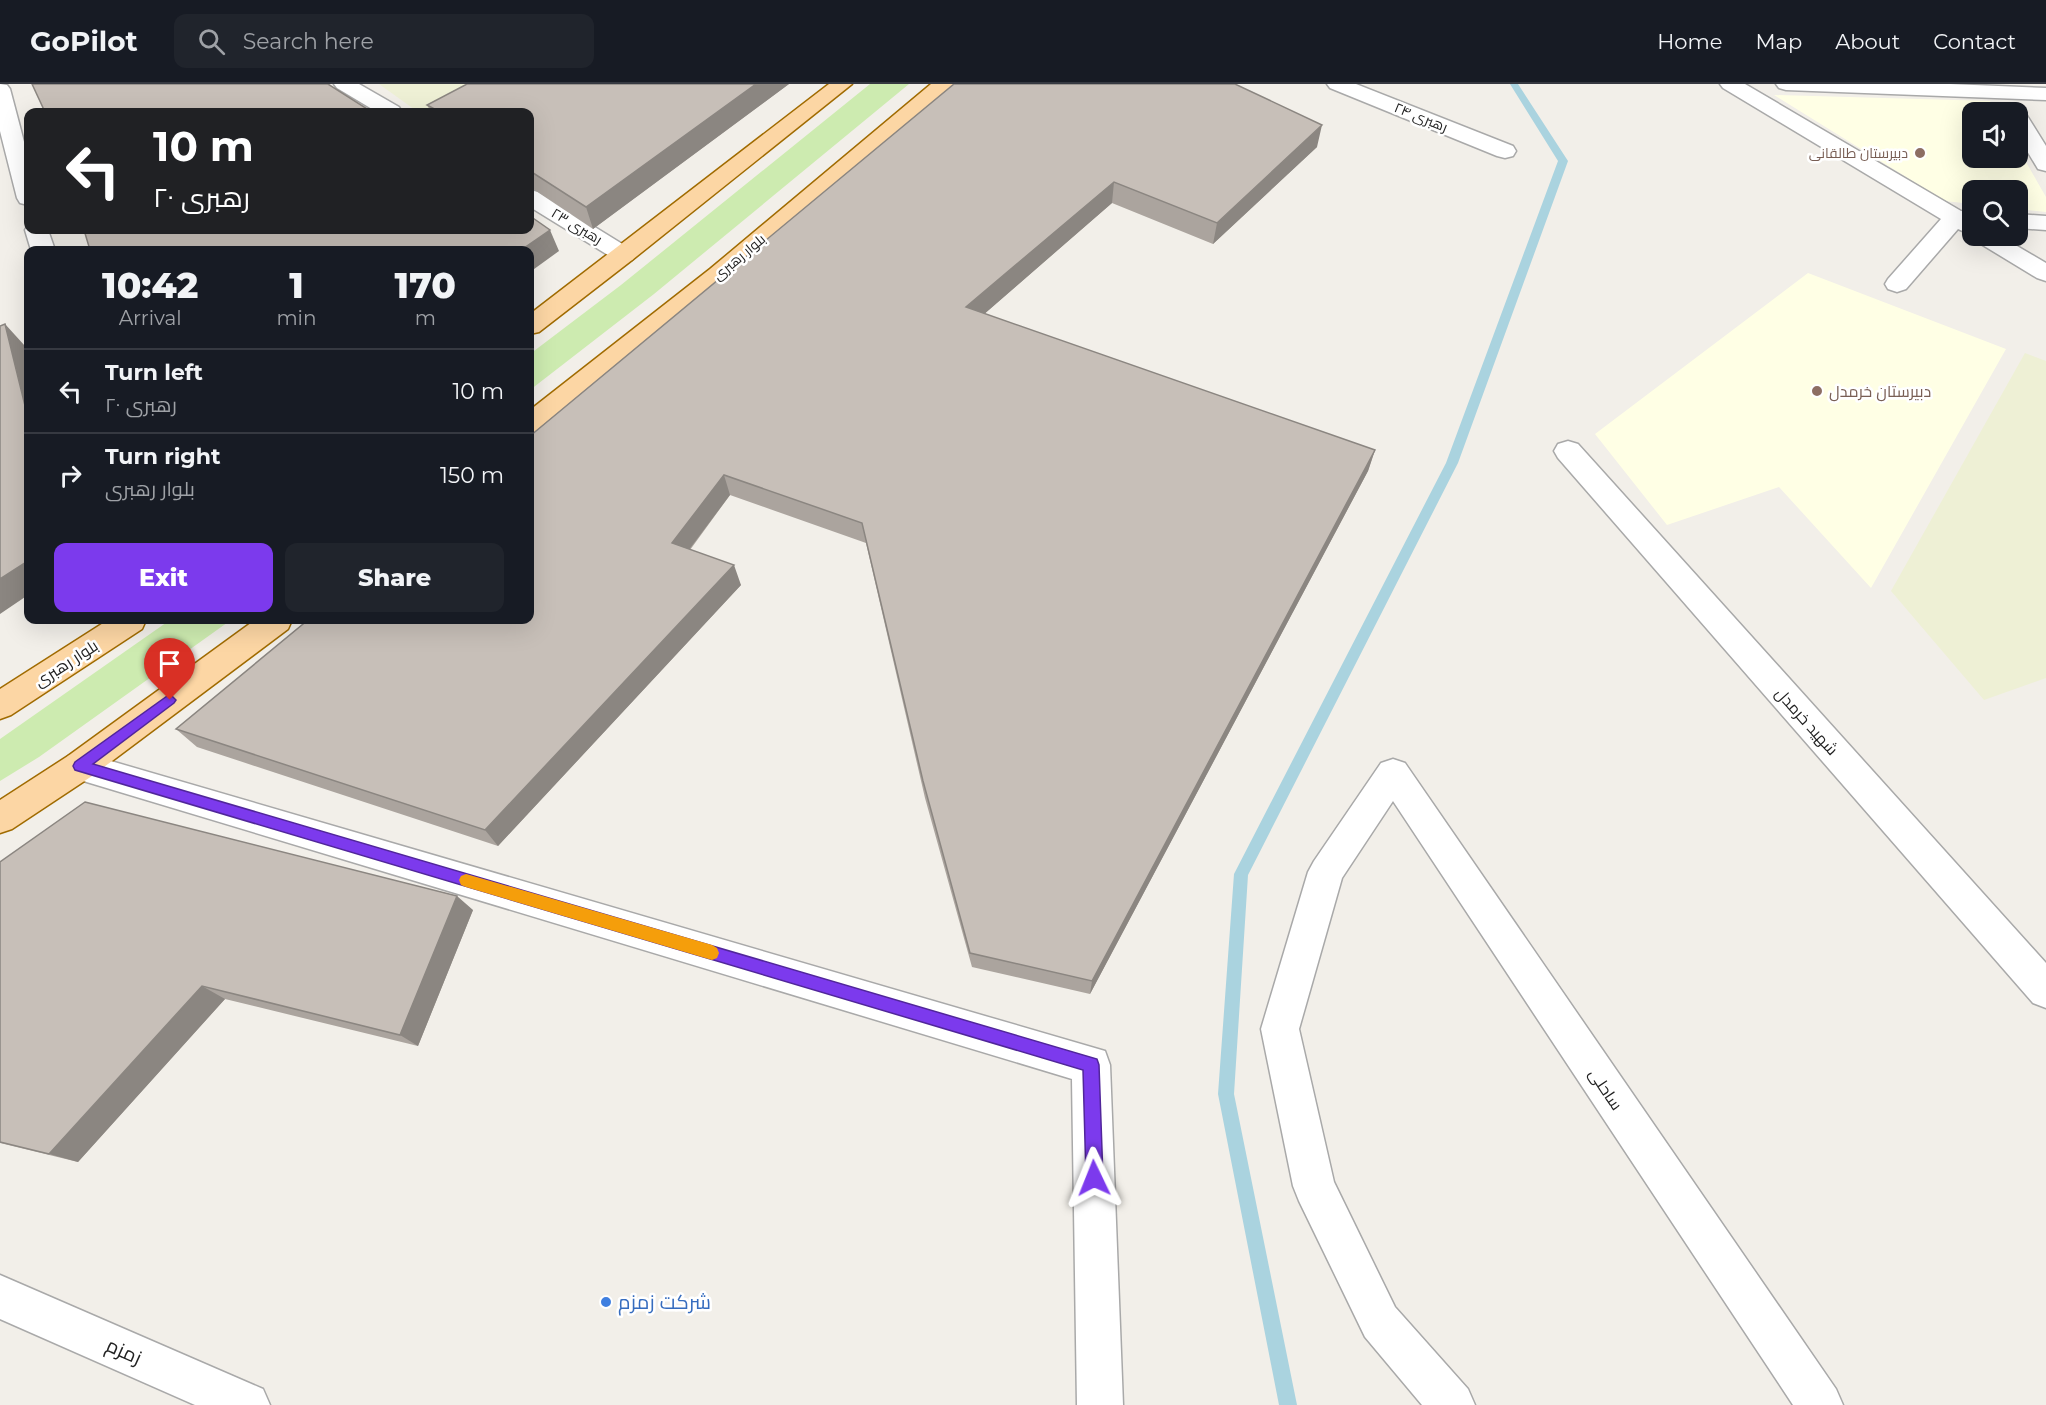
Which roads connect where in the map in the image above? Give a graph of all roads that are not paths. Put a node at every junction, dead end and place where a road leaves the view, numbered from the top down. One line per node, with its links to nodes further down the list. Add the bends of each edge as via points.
1 (344, 84): 11 (street)
2 (842, 84): 23 (main road)
3 (944, 84): 27 (main road, بلوار رهبری, via 730,279)
4 (1337, 84): 13 (street, رهبری ۲۴)
5 (1730, 84): 18 (street)
6 (1786, 84): 8 (street)
7 (0, 89): 15 (street)
8 (2000, 92): 9 (street); 10 (street)
9 (2046, 94)
10 (2006, 102)
11 (384, 108)
12 (2028, 135): 14 (street)
13 (1505, 151)
14 (2046, 164)
15 (10, 167): 16 (street)
16 (24, 191)
17 (534, 199): 23 (street, رهبری ۲۳)
18 (1962, 219)
19 (2028, 222): 20 (street)
20 (2046, 223)
21 (1962, 226): 25 (street)
22 (2001, 246): 24 (street)
23 (624, 255): 26 (main road)
24 (2046, 273)
25 (1897, 284)
26 (534, 323)
27 (534, 421)
28 (1568, 451): 34 (street, شهید خرمدل)
29 (126, 624): 31 (main road, بلوار رهبری)
30 (272, 624): 32 (main road)
31 (0, 706)
32 (80, 766): 33 (main road); 37 (street, via 1091,1065)
33 (0, 818)
34 (2046, 990)
35 (0, 1297): 36 (street, زمزم)
36 (247, 1405)
37 (1100, 1405)
38 (1452, 1405): 39 (street, ساحلی, via 1380,1322 1314,1186 1280,1029 1326,872 1393,774)
39 (1820, 1405)

